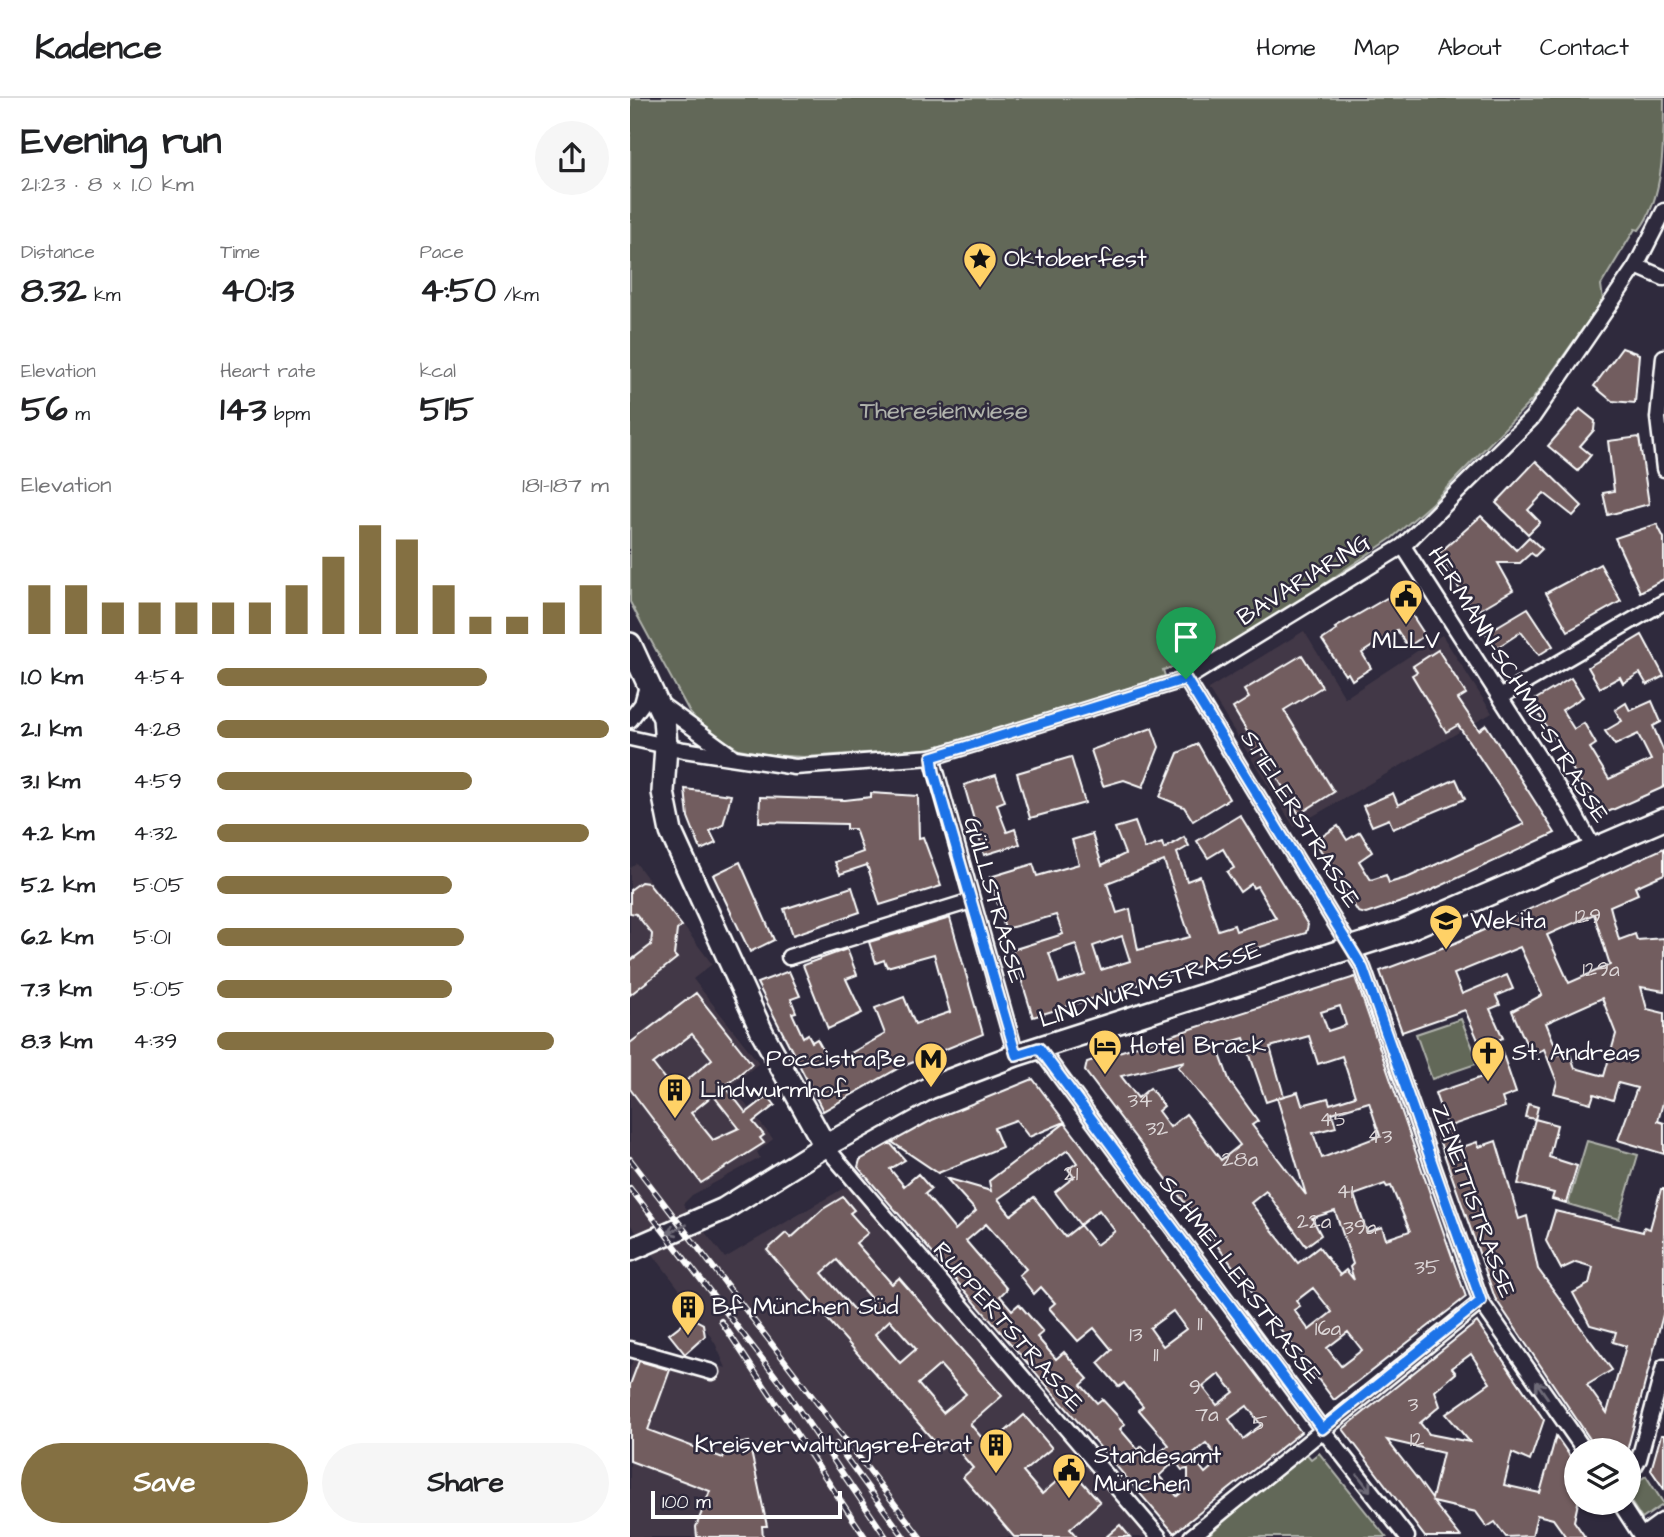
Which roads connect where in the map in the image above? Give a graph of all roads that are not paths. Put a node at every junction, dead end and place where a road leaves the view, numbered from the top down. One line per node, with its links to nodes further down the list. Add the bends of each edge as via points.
1 (1664, 211): 2 (street, BAVARIARING)
2 (1636, 266): 3 (street); 6 (street, BAVARIARING, via 1532,418)
3 (1664, 278)
4 (1664, 357): 5 (street, via 1658,418)
5 (1664, 469)
6 (1403, 546): 9 (street, BAVARIARING); 11 (street, HERMANN-SCHMID-STRASSE)
7 (1664, 602): 11 (street)
8 (630, 644): 10 (main road)
9 (1186, 679): 16 (street, BAVARIARING); 21 (street, STIELERSTRASSE)
10 (649, 681): 12 (main road); 13 (street, via 642,704)
11 (1500, 697): 19 (street, HERMANN-SCHMID-STRASSE)
12 (659, 703): 15 (main road); 17 (street, BAVARIARING)
13 (630, 720)
14 (630, 738): 15 (street, BAVARIARING)
15 (666, 746): 17 (street, BAVARIARING); 25 (main road, via 663,792 671,832 762,1032)
16 (932, 757): 17 (street, BAVARIARING, via 795,767); 20 (street, GÜLLSTRASSE)
17 (736, 759)
18 (1664, 819): 19 (main road, LINDWURMSTRASSE)
19 (1594, 849): 21 (main road, LINDWURMSTRASSE, via 1454,912)
20 (971, 901): 22 (street); 24 (street, GÜLLSTRASSE)
21 (1353, 948): 23 (main road, LINDWURMSTRASSE); 27 (street, ZENETTISTRASSE, via 1422,1127)
22 (789, 957)
23 (1039, 1048): 24 (main road, LINDWURMSTRASSE); 31 (street, SCHMELLERSTRASSE)
24 (1016, 1055): 25 (main road, LINDWURMSTRASSE, via 929,1088)
25 (825, 1146): 26 (main road, LINDWURMSTRASSE, one-way to 26, via 724,1209); 36 (street, RUPPERTSTRASSE)
26 (630, 1250)
27 (1481, 1301): 31 (street); 32 (street, ZENETTISTRASSE, one-way to 27)
28 (630, 1349): 30 (street)
29 (1664, 1367): 33 (street)
30 (712, 1372)
31 (1322, 1429): 37 (street); 38 (street, SCHMELLERSTRASSE, one-way to 38)
32 (1576, 1438)
33 (1641, 1450)
34 (1628, 1515): 39 (street)
35 (1664, 1524): 39 (main road)
36 (1159, 1537)
37 (1191, 1537)
38 (1407, 1537)
39 (1644, 1537)

